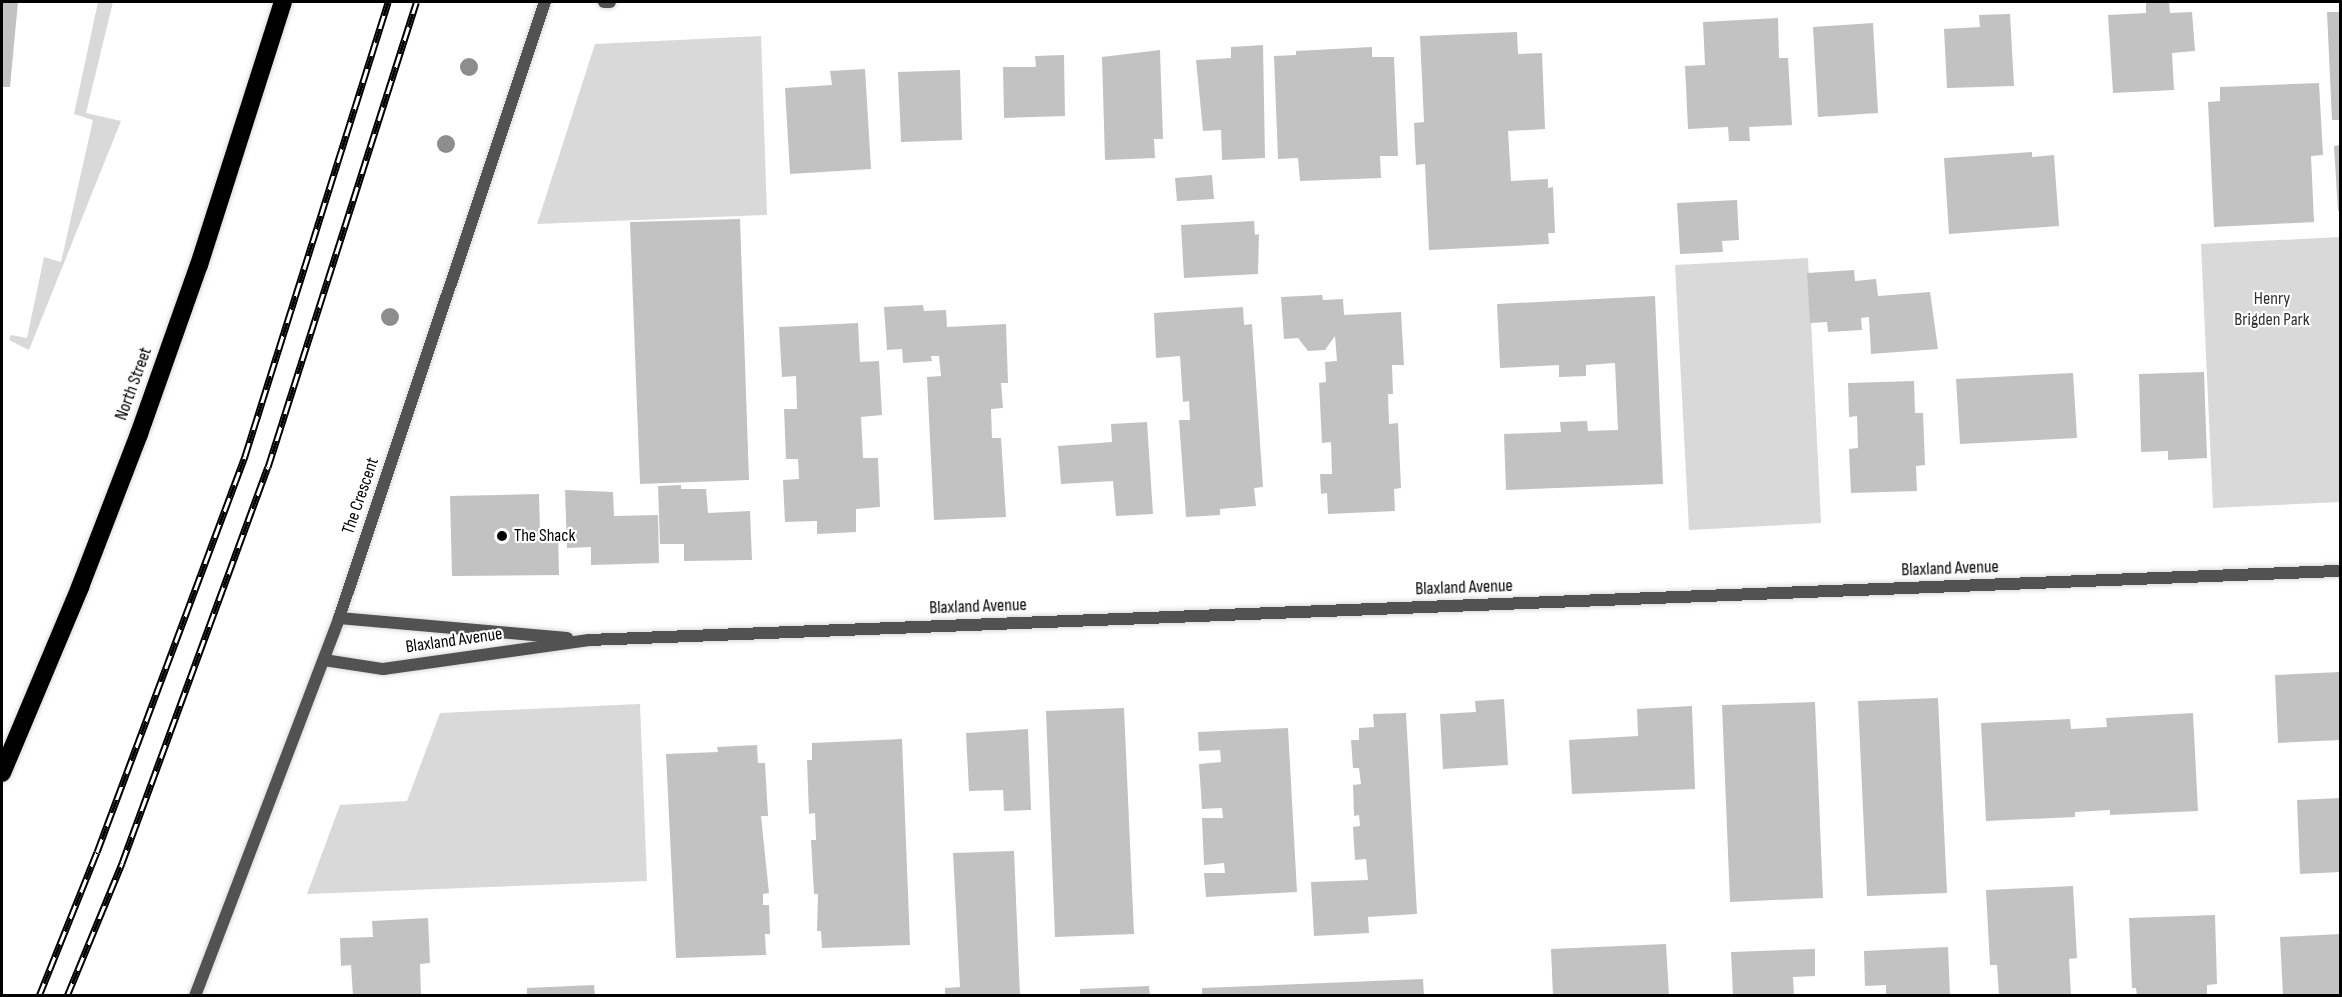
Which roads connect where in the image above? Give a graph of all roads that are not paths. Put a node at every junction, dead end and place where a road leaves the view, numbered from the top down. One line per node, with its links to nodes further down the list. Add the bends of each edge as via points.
1 (283, 2): 9 (highway, North Street, via 199,265 139,434 76,598)
2 (545, 2): 6 (street, The Crescent)
3 (604, 2): 4 (street)
4 (610, 2)
5 (2340, 571): 7 (street, Blaxland Avenue)
6 (339, 618): 7 (street, Blaxland Avenue); 8 (street, The Crescent)
7 (589, 640): 8 (street, Blaxland Avenue, via 383,669)
8 (324, 660): 10 (street, The Crescent)
9 (2, 773)
10 (195, 996)

